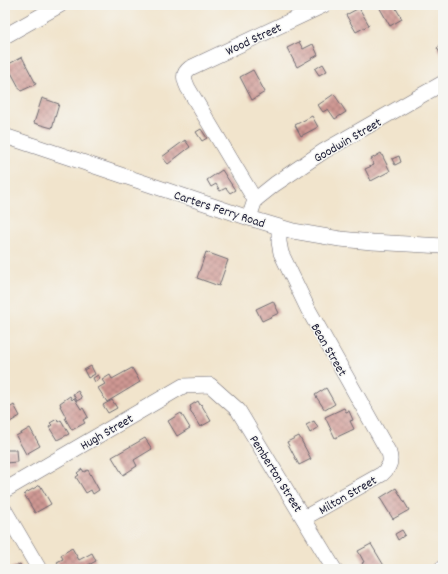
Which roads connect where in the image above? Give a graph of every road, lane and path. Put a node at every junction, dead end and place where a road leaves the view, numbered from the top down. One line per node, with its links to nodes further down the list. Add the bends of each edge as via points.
1 (60, 5): 3 (street)
2 (324, 5): 6 (street, Wood Street, via 190,68 184,74 188,88)
3 (5, 36)
4 (443, 83): 6 (street, Goodwin Street, via 324,151)
5 (5, 136): 7 (street, Carters Ferry Road)
6 (255, 200): 7 (street)
7 (249, 218): 8 (street, Carters Ferry Road)
8 (279, 227): 9 (street, Carters Ferry Road, via 340,239); 11 (street, Bean Street, via 280,247 284,260 308,309 389,453)
9 (443, 246)
10 (210, 385): 12 (street, Hugh Street, via 183,386); 14 (street, Pemberton Street, via 238,410)
11 (389, 467): 14 (street, Milton Street, via 378,476)
12 (5, 490)
13 (5, 511): 15 (street)
14 (304, 518): 16 (street, Pemberton Street)
15 (39, 569)
16 (334, 569)

